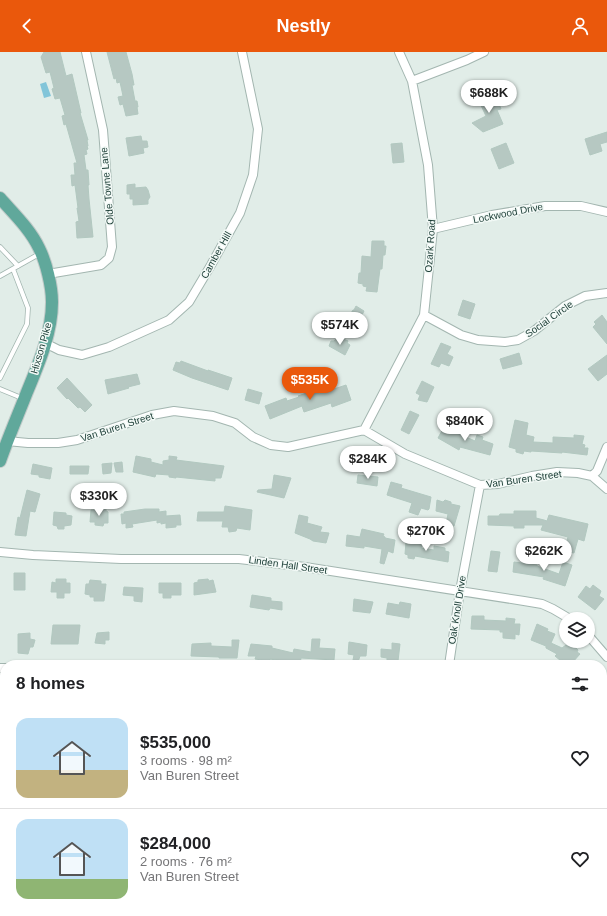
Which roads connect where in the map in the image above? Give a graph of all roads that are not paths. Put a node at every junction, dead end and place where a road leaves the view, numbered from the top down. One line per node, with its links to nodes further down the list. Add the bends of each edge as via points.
1 (86, 52): 13 (street, Olde Towne Lane, via 103,130 112,247 109,258 101,265)
2 (242, 52): 17 (street, Camber Hill, via 258,129 253,175 240,213 189,302 169,320 109,347 82,355 59,350)
3 (399, 52): 5 (street, Ozark Road)
4 (484, 52): 5 (street)
5 (412, 81): 8 (street, Ozark Road, via 428,165)
6 (0, 198): 10 (main road, Hixson Pike, via 26,227)
7 (607, 212): 8 (street, Lockwood Drive, via 581,206 545,206)
8 (433, 229): 16 (street, Ozark Road)
9 (0, 247): 11 (lane)
10 (41, 253): 11 (lane); 13 (main road, Hixson Pike)
11 (18, 266): 12 (lane)
12 (13, 269): 14 (lane); 18 (lane, via 28,308 27,324)
13 (48, 274): 17 (main road, Hixson Pike, via 52,301)
14 (0, 276)
15 (607, 293): 16 (street, Social Circle, via 585,296 565,306 534,331 518,340 505,342 478,340 461,335)
16 (424, 315): 21 (street, Ozark Road)
17 (45, 343): 20 (main road, Hixson Pike)
18 (0, 378)
19 (0, 389): 20 (lane)
20 (24, 399): 22 (main road, Hixson Pike)
21 (364, 430): 22 (street, Van Buren Street, via 288,447 271,445 253,437 235,423 213,416 174,411 152,415 77,440 58,443); 26 (street, Van Buren Street, via 405,454)
22 (7, 441): 24 (main road, Hixson Pike)
23 (607, 447): 25 (street)
24 (0, 461)
25 (592, 476): 26 (street, Van Buren Street, via 557,472 498,484); 27 (street)
26 (480, 485): 29 (street, Oak Knoll Drive)
27 (607, 490)
28 (0, 552): 29 (street, Linden Hall Street, via 121,559 240,559)
29 (460, 591): 30 (street, Linden Hall Street, via 542,604); 33 (street, Oak Knoll Drive)
30 (559, 613)
31 (595, 643): 32 (street)
32 (607, 657)
33 (450, 660)

